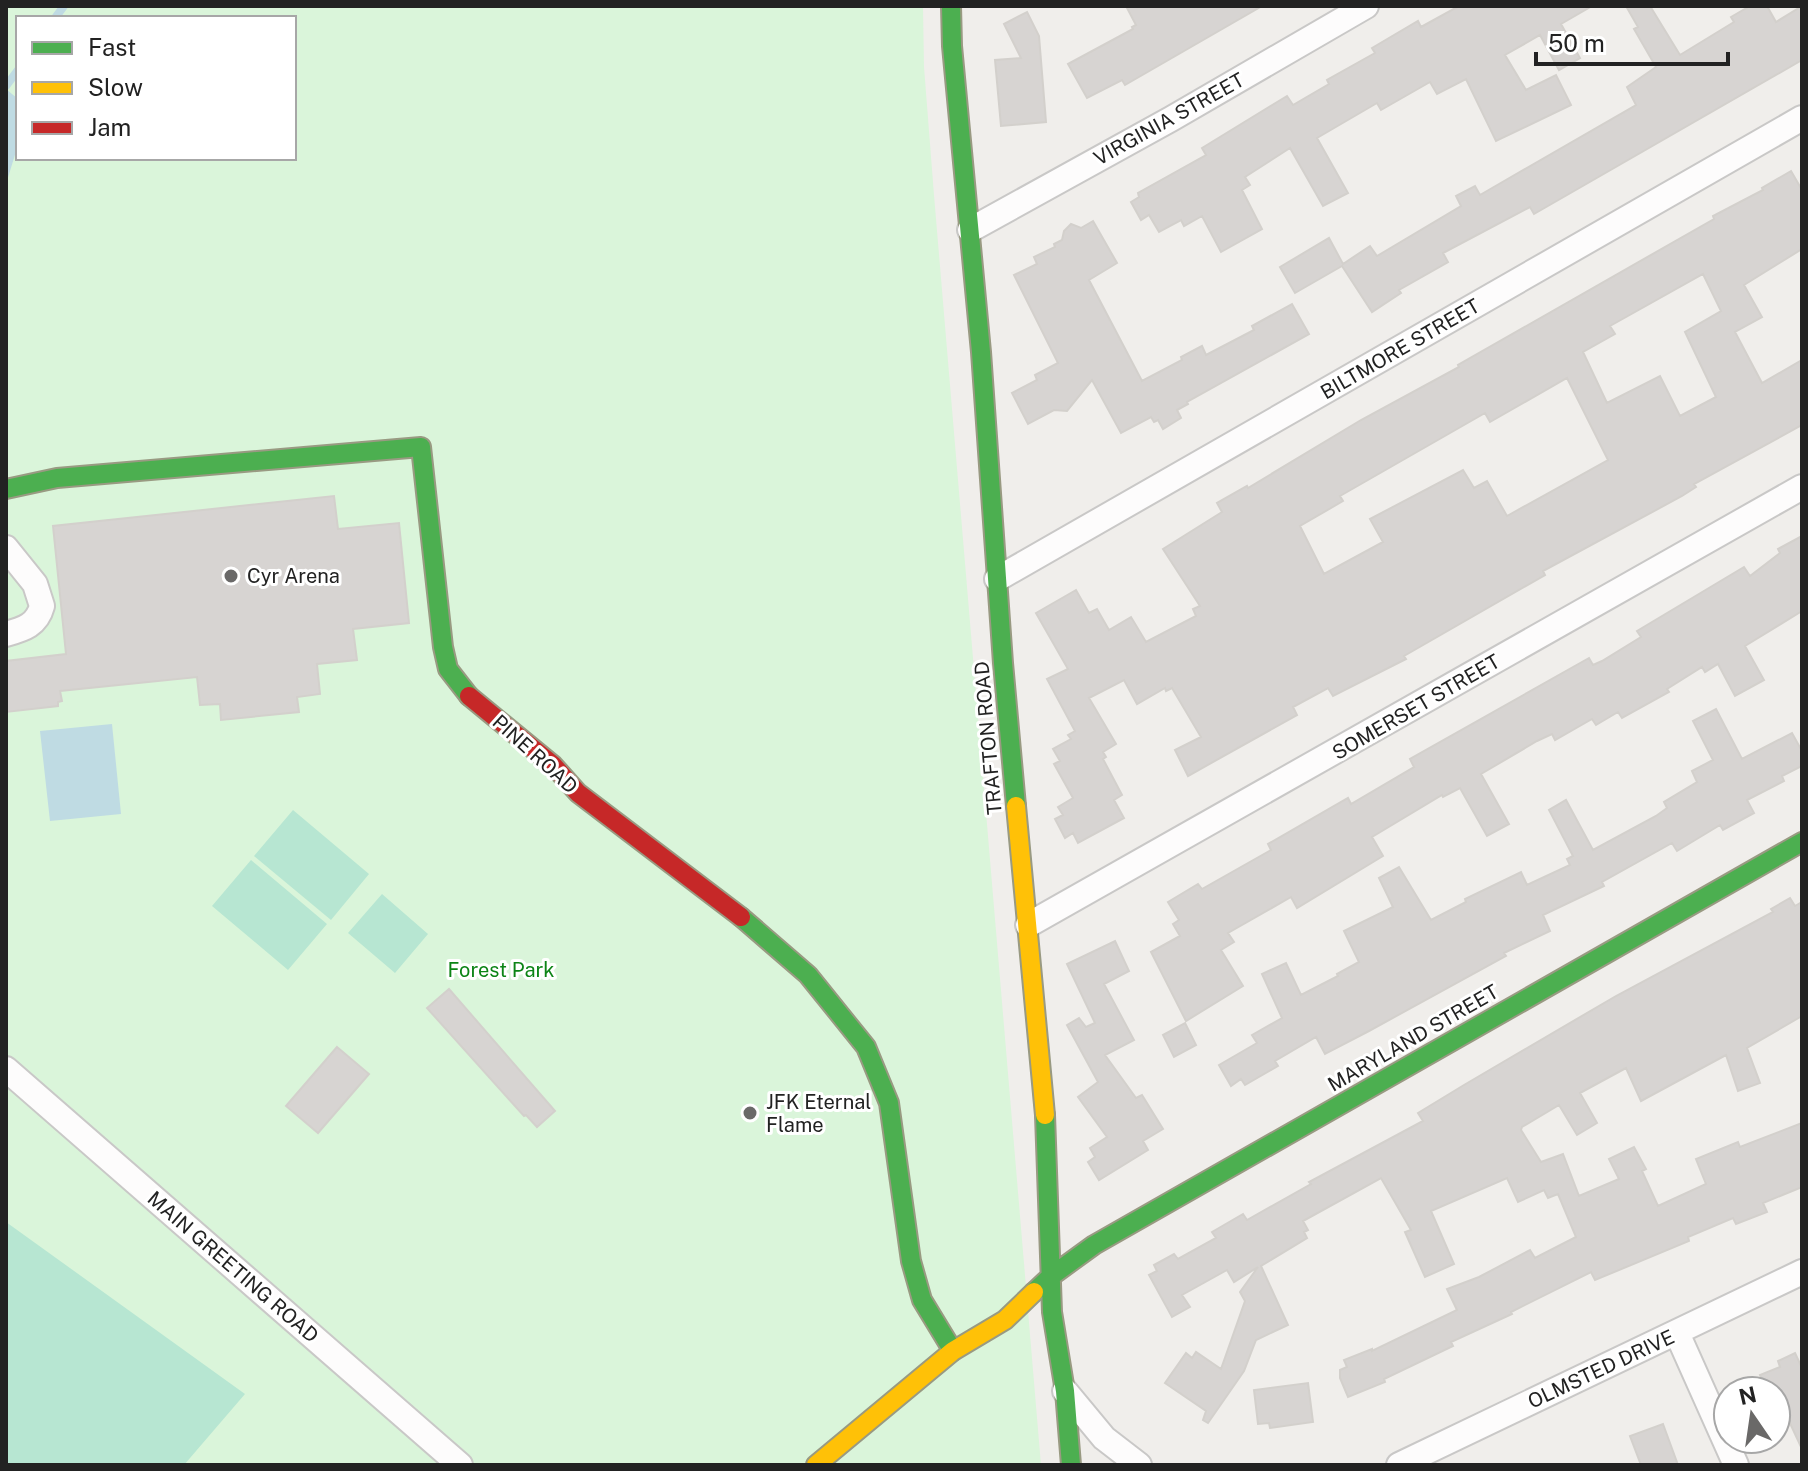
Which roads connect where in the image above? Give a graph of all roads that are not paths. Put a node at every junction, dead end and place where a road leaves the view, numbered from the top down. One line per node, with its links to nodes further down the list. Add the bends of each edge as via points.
1 (951, 6): 4 (street, TRAFTON ROAD)
2 (1366, 6): 4 (street, VIRGINIA STREET)
3 (1802, 118): 8 (street, BILTMORE STREET)
4 (970, 230): 8 (street, TRAFTON ROAD)
5 (1802, 487): 11 (street, SOMERSET STREET)
6 (6, 489): 16 (street, PINE ROAD, via 57,478 421,447 443,647 453,678 578,793 734,911 808,975 849,1023 866,1047 889,1103 911,1261 922,1300)
7 (6, 548): 9 (street, via 28,573 42,606 36,621)
8 (997, 579): 11 (street, TRAFTON ROAD)
9 (6, 634)
10 (1802, 842): 14 (street, MARYLAND STREET, via 1108,1237)
11 (1028, 925): 14 (street, TRAFTON ROAD, via 1047,1135)
12 (6, 1069): 18 (street, MAIN GREETING ROAD)
13 (1802, 1272): 15 (street, OLMSTED DRIVE)
14 (1050, 1277): 16 (street, MARYLAND STREET, via 1005,1320); 17 (street, TRAFTON ROAD)
15 (1677, 1333): 22 (street, OLMSTED DRIVE); 23 (street)
16 (953, 1351): 19 (street, MARYLAND STREET)
17 (1065, 1391): 20 (street, TRAFTON ROAD); 21 (street, via 1104,1438)
18 (460, 1465)
19 (816, 1465)
20 (1071, 1465)
21 (1139, 1465)
22 (1399, 1465)
23 (1736, 1465)

